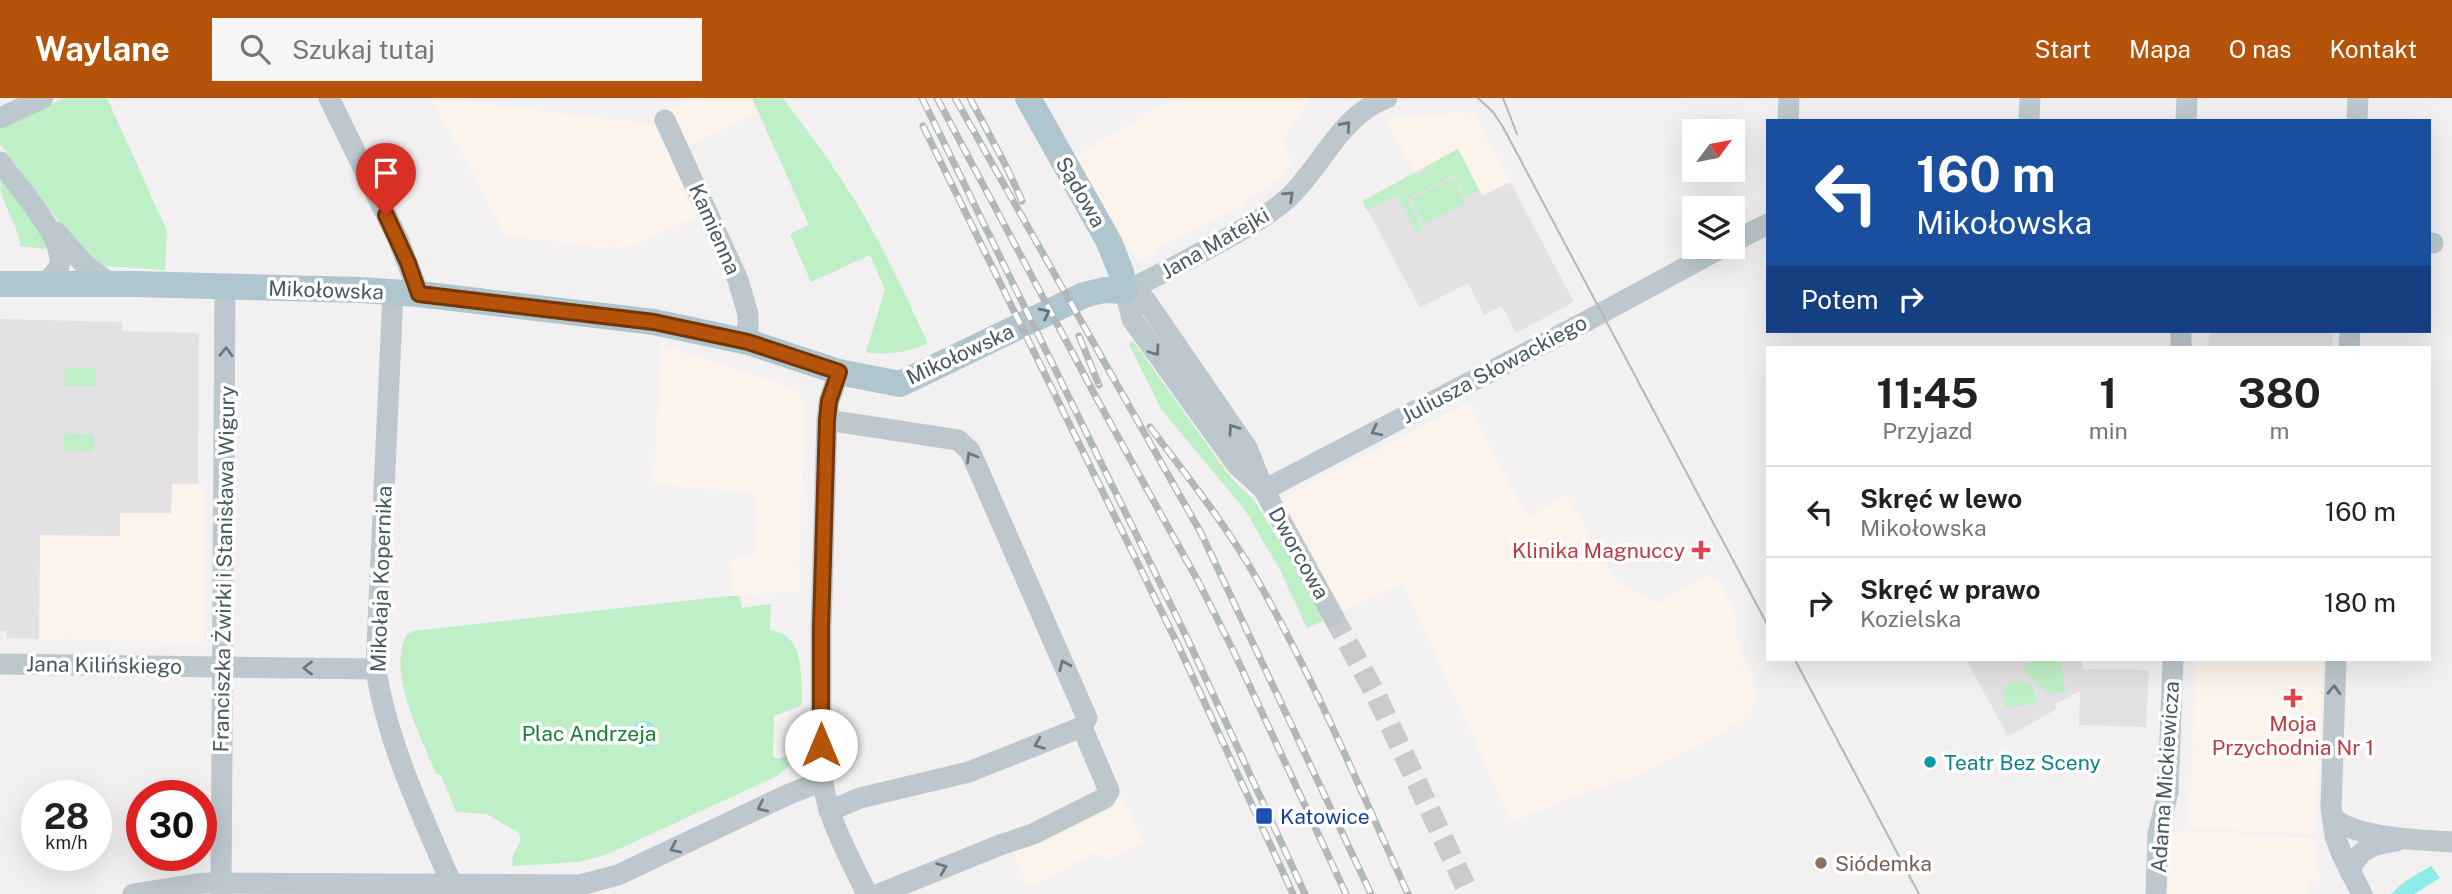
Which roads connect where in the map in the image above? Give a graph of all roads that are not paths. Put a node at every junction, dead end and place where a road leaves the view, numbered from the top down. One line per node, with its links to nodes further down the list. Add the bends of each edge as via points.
1 (43, 98): 9 (street)
2 (329, 98): 25 (street, via 398,239)
3 (1028, 98): 24 (main road, Sądowa, via 1109,242)
4 (1387, 98): 24 (street, Jana Matejki, one-way to 4, via 1266,216 1308,177 1351,121)
5 (1789, 98): 10 (street)
6 (2029, 98): 11 (street)
7 (2187, 98): 12 (street)
8 (2358, 98): 13 (street)
9 (0, 118)
10 (1788, 119)
11 (2029, 119)
12 (2186, 119)
13 (2357, 119)
14 (665, 121): 26 (street, Kamienna, via 738,280 748,314)
15 (0, 162): 16 (street)
16 (36, 210): 21 (street, via 58,248 60,264); 22 (street, via 85,265)
17 (1766, 226): 18 (street)
18 (1745, 236)
19 (1701, 259): 29 (street, Juliusza Słowackiego, one-way to 29)
20 (0, 284): 21 (main road, Mikołowska)
21 (44, 284): 22 (main road, Mikołowska)
22 (111, 284): 23 (main road, Mikołowska)
23 (225, 286): 25 (main road, Mikołowska); 34 (street, Franciszka Żwirki i Stanisława Wigury, one-way to 23)
24 (1125, 291): 27 (main road, Mikołowska, one-way to 24, via 900,384 1084,295); 29 (street, via 1146,301 1247,448)
25 (406, 293): 26 (main road, Mikołowska, via 654,322); 35 (street, Mikołaja Kopernika)
26 (748, 342): 27 (main road, Mikołowska)
27 (839, 372): 28 (street)
28 (827, 420): 36 (street, one-way to 28, via 1087,718 970,451 958,440); 37 (street)
29 (1264, 489): 30 (street, Dworcowa)
30 (1334, 616)
31 (2173, 661): 49 (street, Adama Mickiewicza, via 2168,792 2158,834)
32 (2336, 661): 39 (street, one-way to 32)
33 (0, 664): 34 (street, Jana Kilińskiego)
34 (222, 667): 35 (street, Jana Kilińskiego, one-way to 34); 44 (street, Franciszka Żwirki i Stanisława Wigury)
35 (376, 669): 45 (street, Mikołaja Kopernika, via 395,744)
36 (1083, 727): 38 (street, one-way to 38, via 969,772 860,798); 48 (street, one-way to 36, via 1033,834 1105,798 1109,790)
37 (822, 781): 38 (street); 43 (street, one-way to 43)
38 (829, 811): 47 (street)
39 (2332, 816): 40 (street, via 2349,828); 42 (street)
40 (2409, 839): 41 (street); 42 (street, via 2366,848)
41 (2452, 842)
42 (2350, 872): 50 (street)
43 (605, 887): 45 (street)
44 (221, 888): 45 (street); 46 (street, via 203,883)
45 (454, 890)
46 (133, 894)
47 (867, 894)
48 (879, 894)
49 (2156, 894)
50 (2362, 894)

